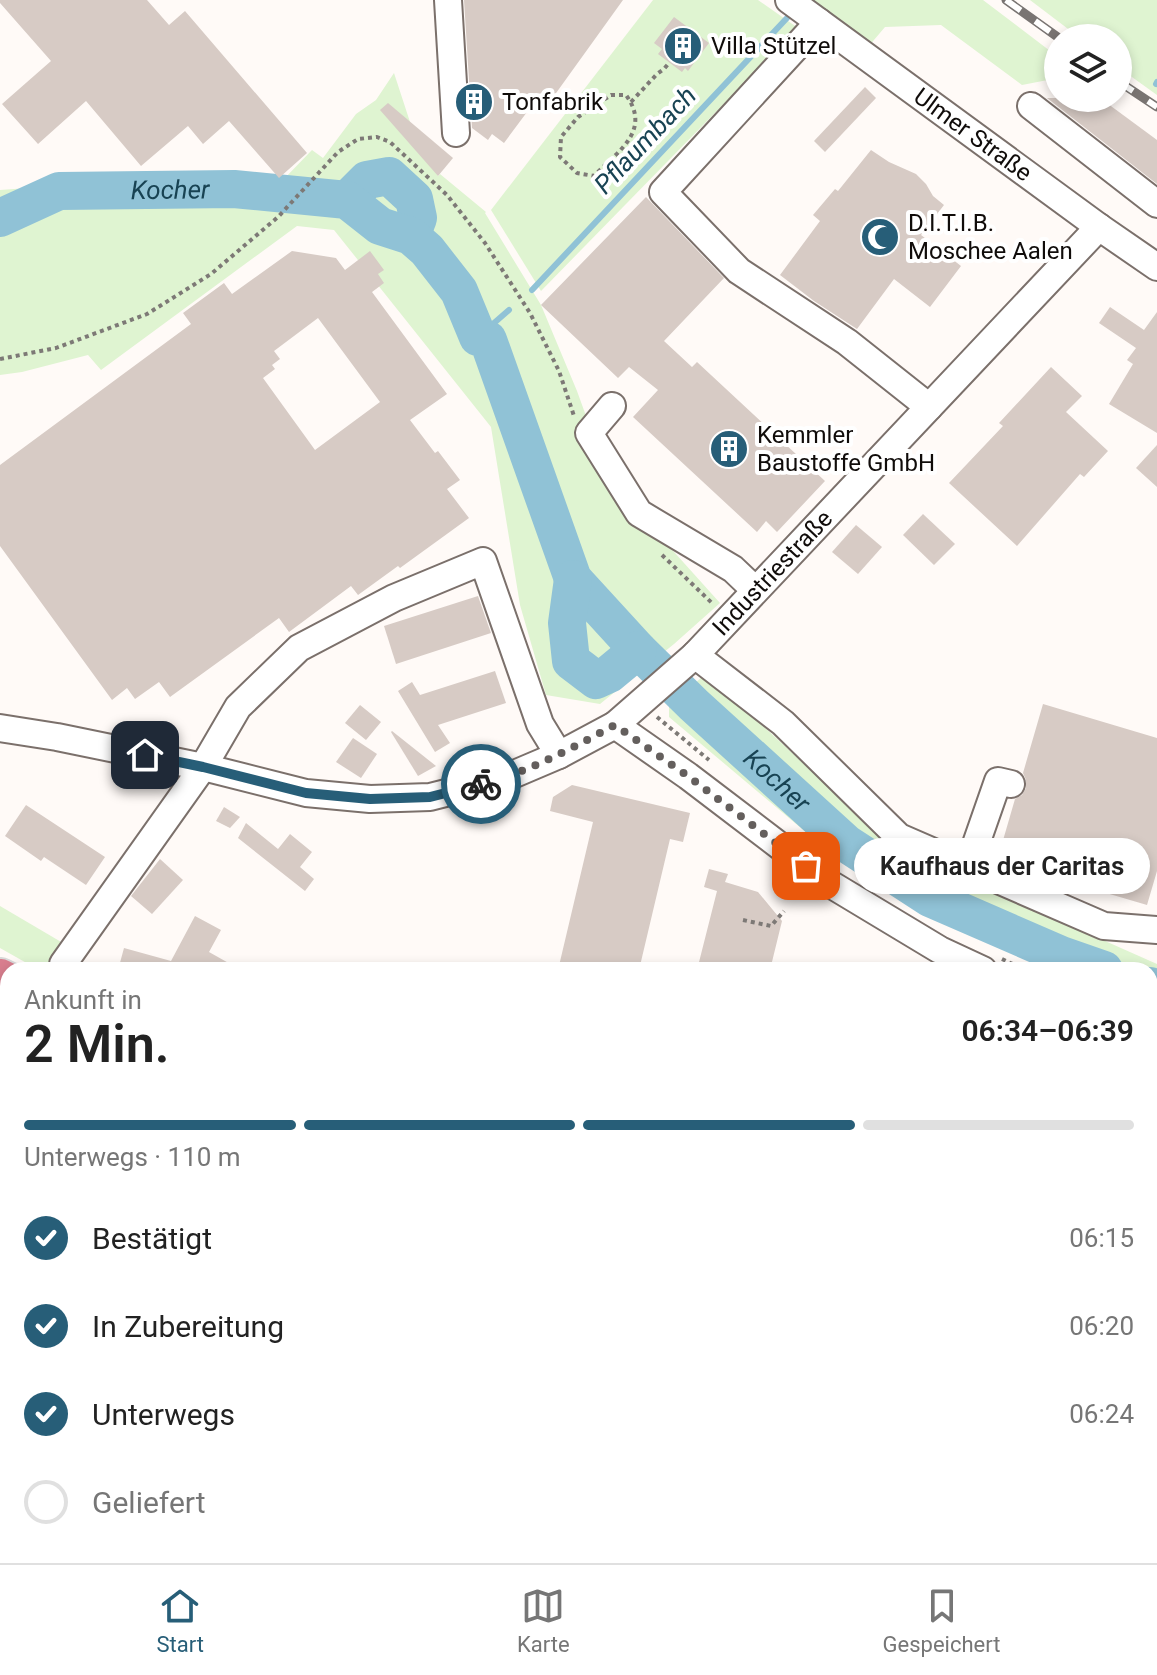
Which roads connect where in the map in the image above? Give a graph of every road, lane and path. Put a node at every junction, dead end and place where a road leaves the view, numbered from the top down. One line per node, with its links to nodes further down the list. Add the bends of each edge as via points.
1 (448, 0): 7 (street)
2 (789, 0): 3 (street, Ulmer Straße)
3 (819, 22): 9 (street, Ulmer Straße); 13 (street, via 663,192 739,271 847,342)
4 (669, 63): 5 (path)
5 (631, 102): 5 (path, via 635,130 594,176 577,173 560,157 561,137 578,117 611,95 626,95)
6 (1031, 106): 8 (street)
7 (456, 133)
8 (1157, 204)
9 (1099, 227): 10 (street, Ulmer Straße); 13 (street, Industriestraße)
10 (1157, 267)
11 (0, 359): 14 (path, via 56,348 145,315 211,274 278,217 338,152 358,139 377,137 390,142 447,195 485,243 530,313 559,371)
12 (612, 406): 16 (street, via 589,433 639,513 733,569)
13 (929, 407): 16 (street, Industriestraße)
14 (578, 428)
15 (654, 548): 17 (path)
16 (755, 590): 17 (street, Industriestraße)
17 (728, 619): 18 (street, Industriestraße)
18 (691, 658): 19 (street, Industriestraße); 26 (street, via 783,723 899,837)
19 (647, 698): 20 (street, Industriestraße); 23 (path)
20 (615, 725): 22 (street, Industriestraße); 31 (street, via 827,882 940,950)
21 (0, 728): 24 (street, Industriestraße)
22 (559, 755): 24 (street, Industriestraße, via 505,778 430,797 306,793); 24 (street, via 540,724 483,561 394,598 299,648 238,707)
23 (713, 763)
24 (203, 767): 30 (street)
25 (1011, 784): 26 (street, via 998,781)
26 (968, 867): 29 (street, via 1104,926)
27 (784, 911): 28 (path, via 771,926)
28 (743, 920)
29 (1157, 930)
30 (64, 962)
31 (986, 962)

